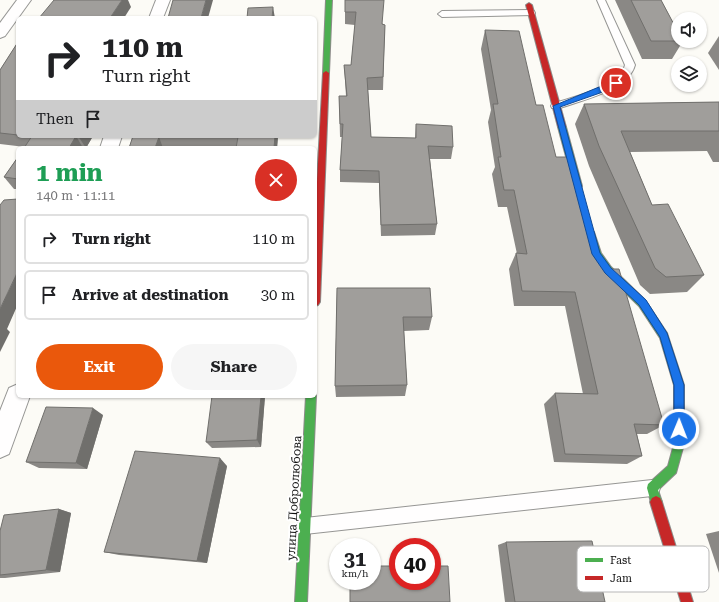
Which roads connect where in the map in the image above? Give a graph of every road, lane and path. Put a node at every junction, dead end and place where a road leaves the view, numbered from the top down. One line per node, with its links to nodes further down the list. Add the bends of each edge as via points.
1 (24, 0): 8 (street)
2 (163, 0): 7 (street)
3 (329, 0): 12 (street)
4 (601, 0): 9 (lane, via 630,66 628,74 598,91)
5 (530, 9): 6 (lane); 9 (street)
6 (442, 14)
7 (157, 16)
8 (0, 33)
9 (556, 106): 10 (street)
10 (580, 195)
11 (588, 225): 16 (street, via 596,254 608,270 642,303 664,336 679,385 679,444 672,469)
12 (317, 259)
13 (17, 398): 15 (street)
14 (311, 398): 17 (street, улица Добролюбова)
15 (0, 445)
16 (652, 488): 17 (lane); 18 (street)
17 (305, 526): 20 (street, улица Добролюбова)
18 (670, 546)
19 (684, 592): 21 (street)
20 (301, 602)
21 (687, 602)

